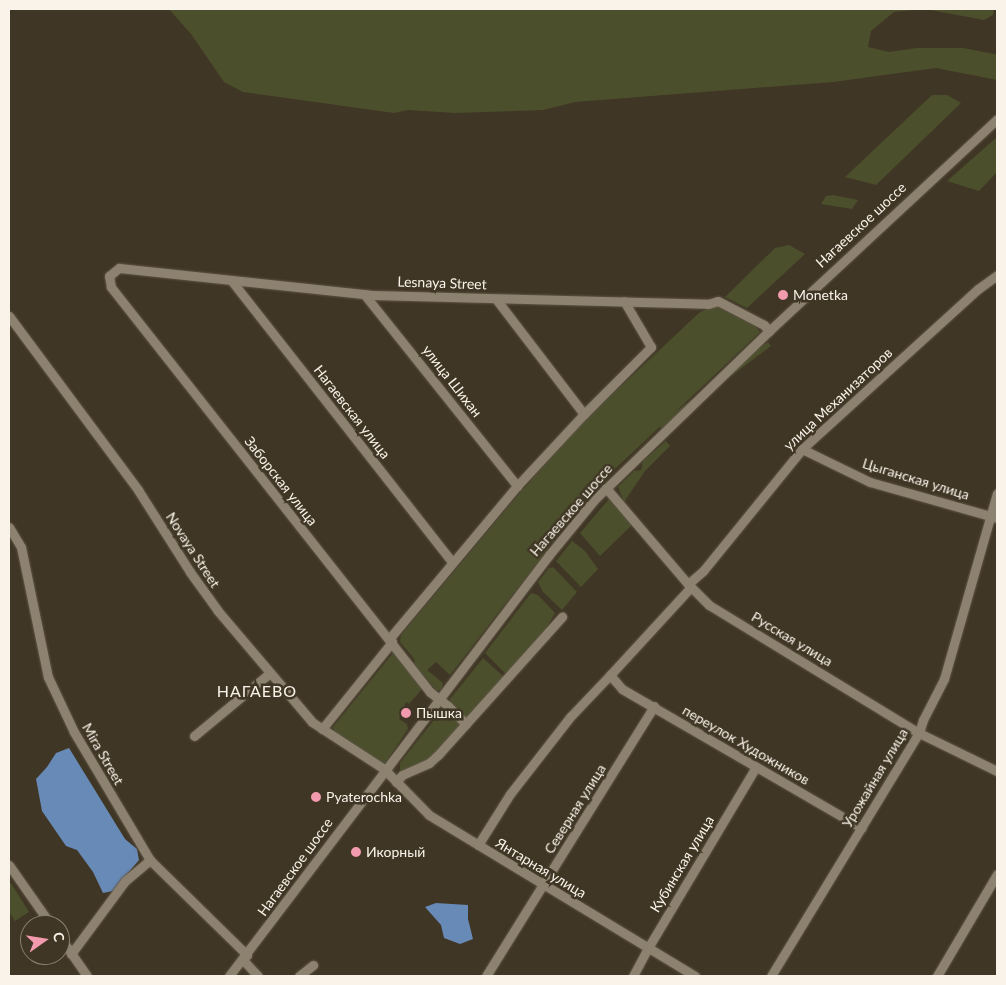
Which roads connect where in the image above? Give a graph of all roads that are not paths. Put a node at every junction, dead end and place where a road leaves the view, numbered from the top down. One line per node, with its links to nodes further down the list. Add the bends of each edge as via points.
1 (996, 122): 9 (street, Нагаевское шоссе)
2 (997, 275): 11 (street, улица Механизаторов)
3 (110, 276): 4 (street, Lesnaya Street, via 118,268); 20 (street, Заборская улица, via 111,288)
4 (231, 280): 5 (street, Lesnaya Street); 17 (street, Нагаевская улица)
5 (364, 294): 6 (street, Lesnaya Street); 12 (street, улица Шихан)
6 (496, 299): 7 (street, Lesnaya Street); 10 (street)
7 (624, 301): 9 (street, Lesnaya Street, via 708,304 718,301 764,325); 10 (street, via 651,347)
8 (9, 316): 21 (street, Novaya Street, via 138,490 218,611)
9 (768, 331): 13 (street, Нагаевское шоссе)
10 (584, 414): 12 (street)
11 (802, 449): 15 (street, Цыганская улица, via 870,482); 18 (street, улица Механизаторов)
12 (518, 486): 17 (street)
13 (606, 488): 18 (street, Русская улица); 23 (street, Нагаевское шоссе, via 549,554)
14 (997, 493): 15 (street, Урожайная улица)
15 (994, 517): 27 (street, Урожайная улица, via 944,679)
16 (9, 527): 35 (street, Mira Street, via 22,547 53,689 74,732)
17 (452, 562): 20 (street)
18 (690, 586): 22 (street, улица Механизаторов); 27 (street, Русская улица, via 709,605)
19 (562, 617): 25 (street)
20 (390, 640): 23 (street, Заборская улица, via 430,692); 26 (street)
21 (270, 673): 26 (street, Novaya Street, via 312,722); 28 (street)
22 (610, 674): 24 (street, переулок Художников, via 622,689); 34 (street, улица Механизаторов, via 570,717 510,794)
23 (439, 698): 25 (street, Заборская улица); 30 (street, Нагаевское шоссе)
24 (654, 706): 29 (street, переулок Художников); 38 (street, Северная улица)
25 (466, 724): 32 (street, via 429,763 402,775)
26 (322, 729): 30 (street, Novaya Street)
27 (919, 733): 31 (street, Русская улица); 33 (street, Урожайная улица)
28 (194, 736)
29 (756, 767): 33 (street, переулок Художников); 40 (street, Кубинская улица)
30 (384, 770): 32 (street, Янтарная улица); 42 (street, Нагаевское шоссе)
31 (997, 771)
32 (396, 782): 34 (street, Янтарная улица, via 429,815)
33 (862, 828): 51 (street, Урожайная улица)
34 (478, 846): 38 (street, Янтарная улица)
35 (150, 860): 41 (street, via 125,882); 42 (street, Mira Street)
36 (9, 864): 39 (street)
37 (997, 874): 52 (street)
38 (544, 886): 40 (street, Янтарная улица); 48 (street, Северная улица)
39 (44, 915)
40 (648, 948): 49 (street, Кубинская улица); 50 (street, Янтарная улица)
41 (71, 954): 44 (street)
42 (245, 957): 45 (street, Нагаевское шоссе); 46 (street, Mira Street)
43 (313, 965): 47 (street)
44 (87, 976)
45 (229, 976)
46 (258, 976)
47 (299, 976)
48 (486, 976)
49 (633, 976)
50 (695, 976)
51 (771, 976)
52 (937, 976)

